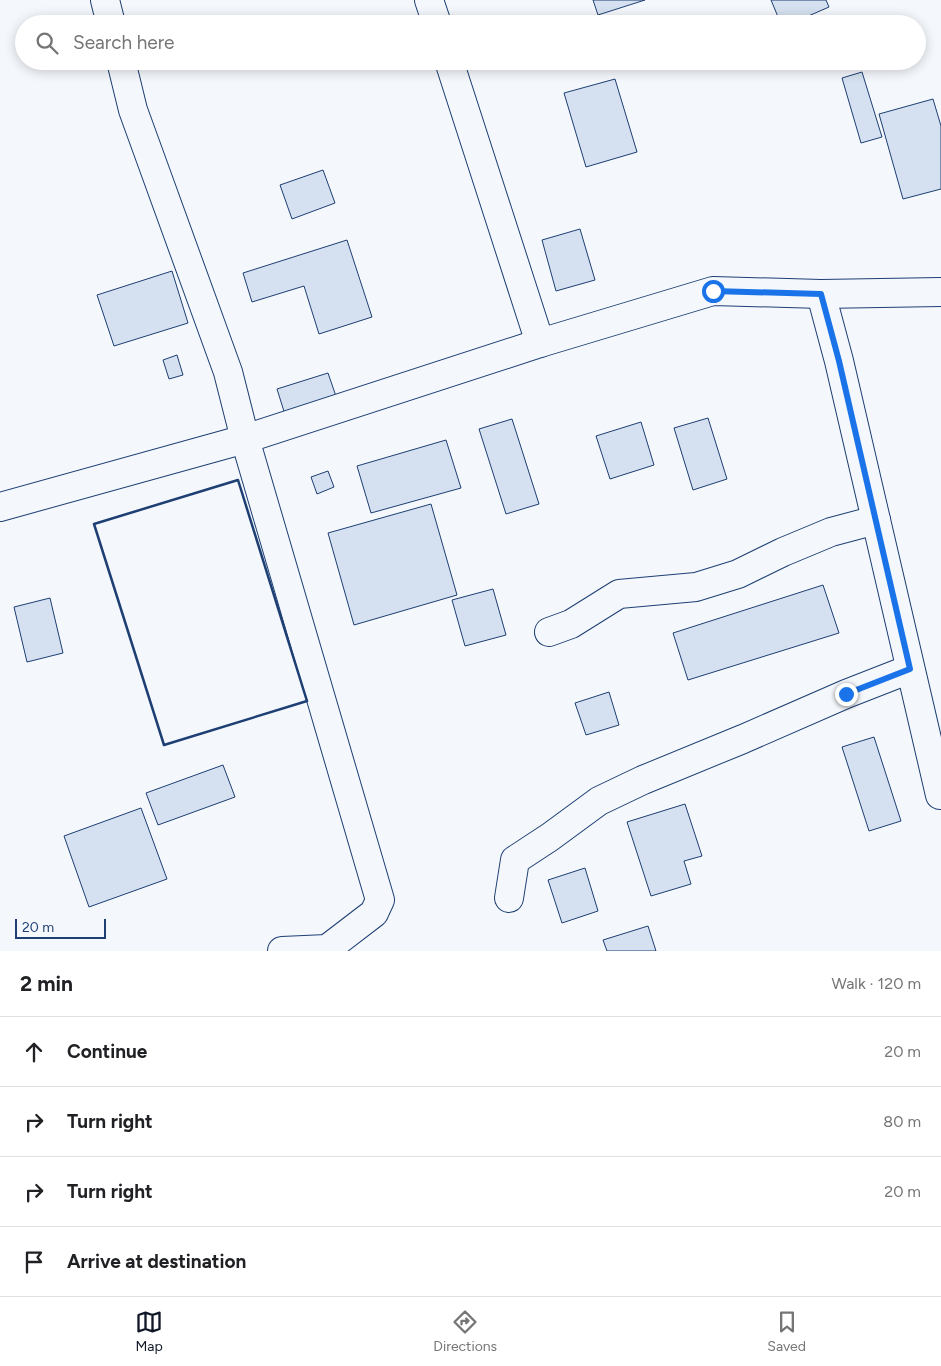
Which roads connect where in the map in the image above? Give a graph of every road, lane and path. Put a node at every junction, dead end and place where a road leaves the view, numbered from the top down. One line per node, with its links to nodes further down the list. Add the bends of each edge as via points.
1 (105, 0): 3 (street)
2 (429, 0): 4 (street)
3 (109, 15)
4 (434, 15)
5 (122, 70): 10 (street, via 133,110 228,372)
6 (452, 70): 9 (street)
7 (941, 292): 8 (street)
8 (821, 294): 9 (street, via 713,291); 12 (street)
9 (540, 343): 10 (street)
10 (245, 440): 11 (street); 17 (street, via 380,900 374,914 327,949)
11 (0, 508)
12 (876, 520): 13 (street, via 831,532 738,574 696,587 619,594 572,624); 14 (street)
13 (549, 632)
14 (910, 669): 15 (street); 16 (street, via 642,780 599,801 516,860)
15 (940, 795)
16 (509, 898)
17 (282, 951)

